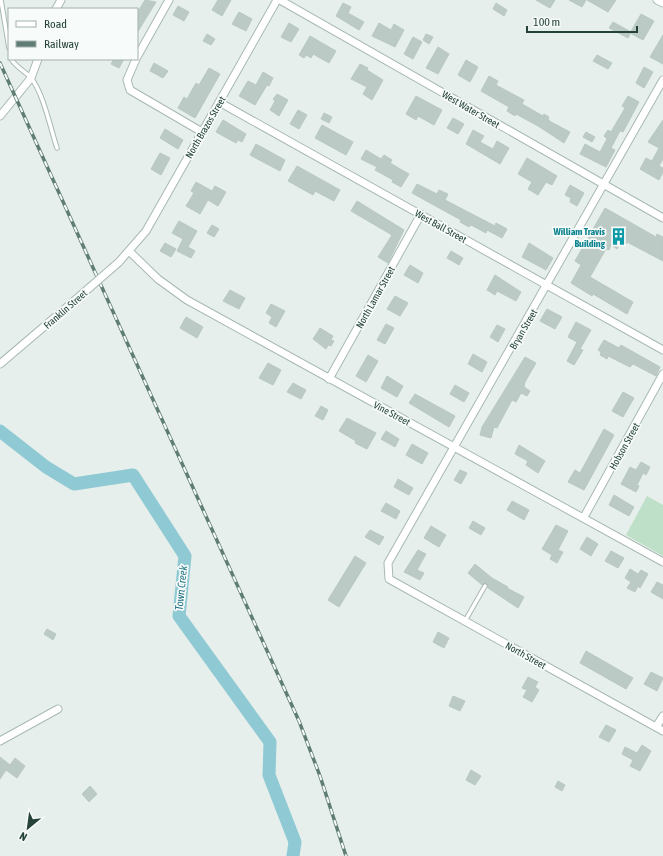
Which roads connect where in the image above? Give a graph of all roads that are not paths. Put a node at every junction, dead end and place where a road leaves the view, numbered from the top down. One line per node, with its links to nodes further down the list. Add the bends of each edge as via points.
1 (1, 0): 6 (lane)
2 (169, 0): 7 (street)
3 (278, 0): 13 (street, North Brazos Street); 17 (street, West Water Street)
4 (657, 0): 5 (street)
5 (663, 3)
6 (8, 42)
7 (138, 54)
8 (12, 60): 11 (lane, via 19,70)
9 (38, 60): 11 (street)
10 (135, 60): 15 (street, via 127,80 130,90)
11 (31, 78): 14 (street); 16 (lane, via 39,90)
12 (663, 80): 17 (street, Bryan Street)
13 (219, 102): 15 (street, North Brazos Street); 18 (street, West Ball Street)
14 (0, 116)
15 (202, 132): 20 (street, North Brazos Street, via 146,231)
16 (57, 148)
17 (604, 185): 19 (street, West Water Street); 21 (street, Bryan Street)
18 (421, 214): 21 (street, West Ball Street); 25 (street, North Lamar Street)
19 (663, 218)
20 (129, 251): 23 (street, Franklin Street, bridge); 25 (street, Vine Street, via 158,279 187,300)
21 (547, 286): 22 (street, West Ball Street); 26 (street, Bryan Street)
22 (663, 350)
23 (0, 364)
24 (663, 374): 27 (street, Hobson Street)
25 (329, 379): 26 (street, Vine Street)
26 (456, 447): 27 (street, Vine Street); 29 (street, Bryan Street, via 388,563)
27 (584, 517): 28 (street, Vine Street)
28 (663, 562)
29 (389, 579): 31 (street, North Street)
30 (485, 586): 31 (lane)
31 (465, 621): 34 (street, North Street)
32 (58, 709): 35 (street)
33 (663, 716): 34 (street)
34 (660, 729)
35 (0, 741)

